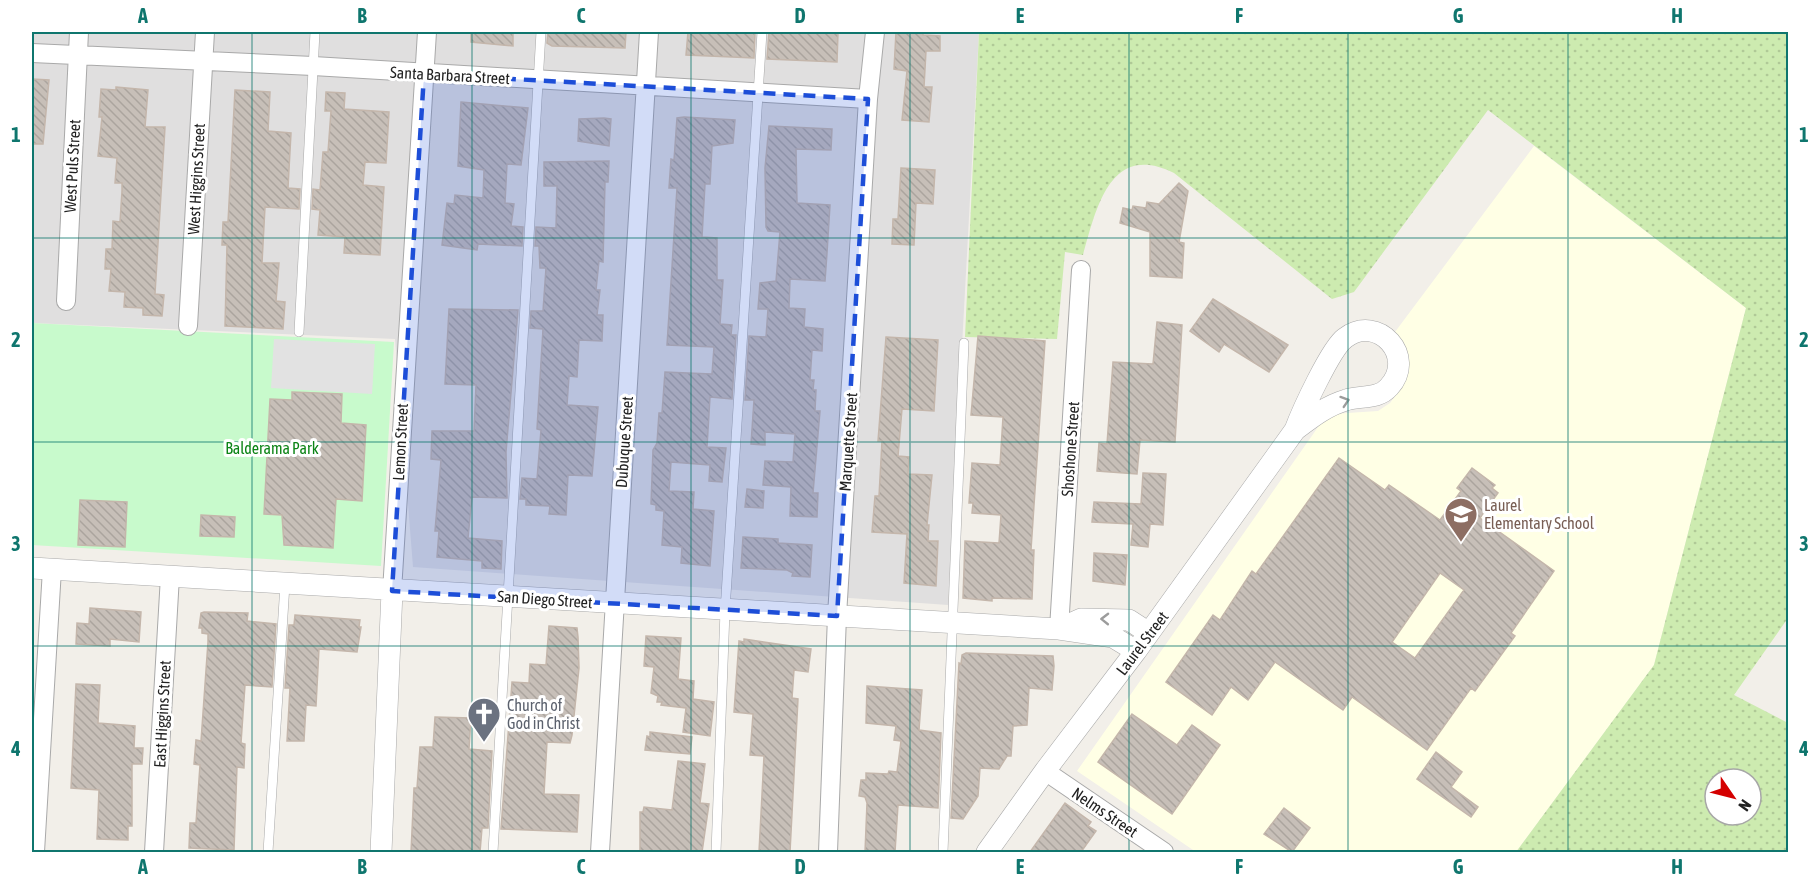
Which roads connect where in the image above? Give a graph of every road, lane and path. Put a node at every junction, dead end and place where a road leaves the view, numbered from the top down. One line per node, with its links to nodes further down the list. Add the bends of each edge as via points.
1 (79, 32): 10 (street, West Puls Street)
2 (205, 32): 11 (street, West Higgins Street)
3 (315, 32): 12 (lane)
4 (426, 32): 13 (street, Lemon Street)
5 (541, 32): 14 (lane)
6 (649, 32): 15 (street, Dubuque Street)
7 (762, 32): 16 (lane)
8 (875, 32): 17 (street, Marquette Street)
9 (32, 53): 10 (street, Santa Barbara Street)
10 (77, 56): 11 (street, Santa Barbara Street); 19 (street, West Puls Street)
11 (203, 62): 12 (street, Santa Barbara Street); 20 (street, West Higgins Street)
12 (313, 66): 13 (street, Santa Barbara Street); 21 (lane)
13 (424, 74): 14 (street, Santa Barbara Street); 27 (street, Lemon Street)
14 (538, 80): 15 (street, Santa Barbara Street); 28 (lane)
15 (646, 87): 16 (street, Santa Barbara Street); 29 (street, Dubuque Street)
16 (757, 91): 17 (street, Santa Barbara Street); 30 (lane)
17 (868, 99): 31 (street, Marquette Street)
18 (1081, 270): 33 (street, Shoshone Street)
19 (66, 301)
20 (188, 326)
21 (299, 332)
22 (964, 343): 32 (lane)
23 (1294, 430): 23 (street, one-way to 23, via 1317,413 1348,399 1387,390 1397,377 1400,363 1393,343 1381,333 1364,329 1346,337 1336,347); 34 (street, Laurel Street)
24 (42, 568): 25 (street, San Diego Street); 37 (street)
25 (170, 576): 26 (street, San Diego Street); 38 (street, East Higgins Street)
26 (285, 584): 27 (street, San Diego Street); 39 (lane)
27 (392, 591): 28 (street, San Diego Street); 40 (street, Lemon Street)
28 (508, 597): 29 (street, San Diego Street); 41 (lane)
29 (614, 604): 30 (street, San Diego Street); 42 (street, Dubuque Street)
30 (725, 611): 31 (street, San Diego Street); 43 (lane)
31 (837, 616): 32 (street, San Diego Street); 44 (street, Marquette Street)
32 (951, 623): 33 (street, San Diego Street); 45 (lane)
33 (1059, 629): 34 (street, San Diego Street, one-way to 33, via 1129,620 1081,619); 35 (street, San Diego Street, via 1113,637)
34 (1149, 633): 35 (street, Laurel Street)
35 (1136, 651): 36 (street, Laurel Street)
36 (1045, 771): 46 (street, Laurel Street); 47 (street, Nelms Street)
37 (34, 852)
38 (154, 852)
39 (268, 852)
40 (381, 852)
41 (493, 852)
42 (600, 852)
43 (716, 852)
44 (828, 852)
45 (943, 852)
46 (987, 852)
47 (1164, 852)

